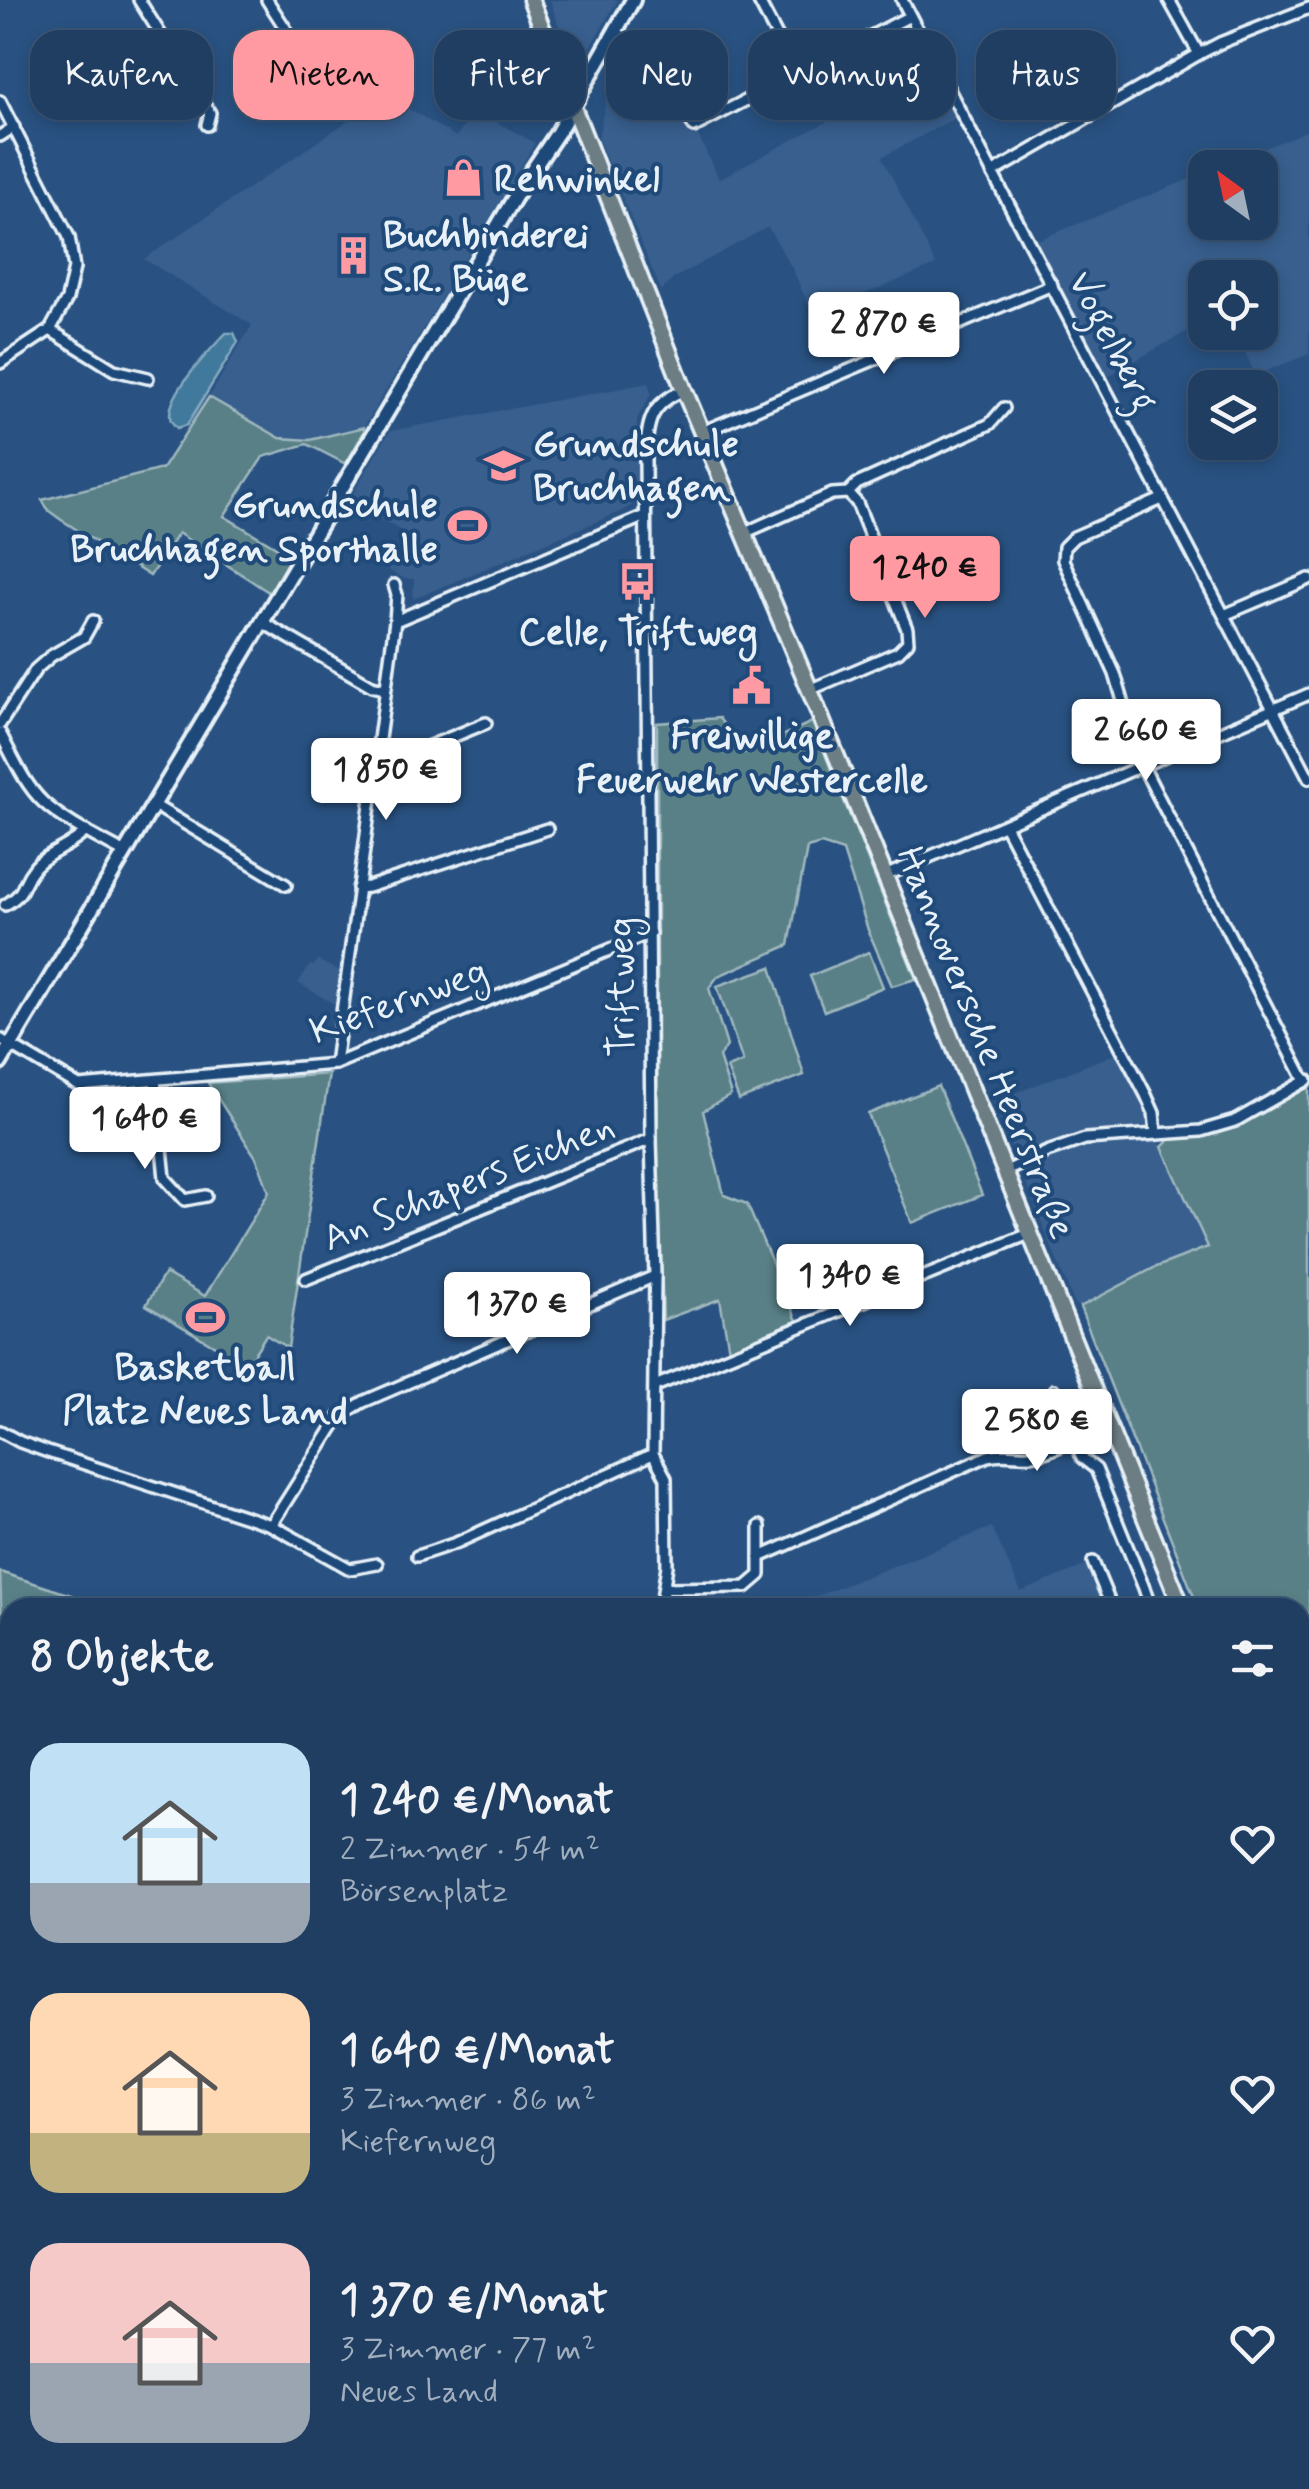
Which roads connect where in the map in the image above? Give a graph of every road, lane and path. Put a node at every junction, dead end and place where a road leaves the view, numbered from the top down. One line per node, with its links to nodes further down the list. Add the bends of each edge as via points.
1 (138, 0): 21 (street, via 210,113)
2 (267, 0): 10 (street)
3 (531, 0): 11 (main road, Hannoversche Heerstraße)
4 (633, 0): 12 (street)
5 (758, 0): 13 (street)
6 (902, 0): 9 (street, Vogelberg)
7 (1169, 0): 16 (street)
8 (1309, 8): 16 (street)
9 (910, 16): 14 (street); 24 (street, Vogelberg)
10 (286, 30)
11 (542, 30)
12 (616, 30)
13 (774, 30)
14 (883, 30)
15 (606, 47): 17 (street)
16 (1199, 54): 24 (street)
17 (586, 83)
18 (0, 101): 22 (street)
19 (564, 120): 40 (street)
20 (577, 120): 29 (main road, Hannoversche Heerstraße)
21 (207, 125)
22 (14, 127): 23 (street); 26 (street, via 69,237 74,268)
23 (0, 136)
24 (992, 174): 25 (street, Vogelberg)
25 (1052, 285): 31 (street); 33 (street, Vogelberg)
26 (50, 330): 27 (street); 28 (street, via 114,370)
27 (0, 363)
28 (148, 378)
29 (684, 390): 31 (main road, Hannoversche Heerstraße); 34 (street, Triftweg, via 661,402 647,433)
30 (1004, 408): 32 (street, via 990,424)
31 (702, 432): 35 (main road, Hannoversche Heerstraße)
32 (848, 493): 35 (street); 43 (street, via 908,642)
33 (1162, 498): 38 (street, Vogelberg); 50 (street, via 1064,546 1063,560 1115,674)
34 (645, 516): 41 (street); 61 (street, Triftweg)
35 (744, 532): 43 (main road, Hannoversche Heerstraße)
36 (1309, 579): 38 (street)
37 (394, 584): 41 (street)
38 (1224, 615): 45 (street, Vogelberg)
39 (93, 621): 47 (street, via 84,638 36,669)
40 (262, 622): 42 (street); 52 (street)
41 (395, 622): 42 (street)
42 (384, 689): 49 (street)
43 (809, 690): 57 (main road, Hannoversche Heerstraße)
44 (1309, 694): 45 (street)
45 (1272, 709): 50 (street); 51 (street, Vogelberg)
46 (486, 723): 49 (street, via 403,757)
47 (0, 724)
48 (0, 733): 55 (street, via 42,801)
49 (376, 754): 59 (street)
50 (1142, 765): 53 (street); 66 (street)
51 (1309, 778)
52 (154, 805): 56 (street); 58 (street)
53 (1005, 825): 57 (street); 67 (street, via 1146,1095)
54 (546, 830): 59 (street)
55 (86, 831): 56 (street); 60 (street, via 35,866 19,897)
56 (125, 853): 62 (street)
57 (884, 876): 69 (main road, Hannoversche Heerstraße)
58 (286, 885)
59 (358, 888): 64 (street)
60 (5, 905)
61 (650, 933): 64 (street, Kiefernweg); 68 (street, Triftweg)
62 (6, 1042): 63 (street); 65 (street, Kiefernweg, via 79,1086)
63 (0, 1064)
64 (335, 1064): 65 (street, Kiefernweg)
65 (156, 1080): 70 (street, via 165,1178 185,1200)
66 (1307, 1080): 67 (street, via 1235,1121)
67 (1156, 1133): 69 (street, via 1085,1139)
68 (652, 1139): 72 (street, Triftweg); 73 (street, An Schapers Eichen)
69 (1004, 1172): 71 (main road, Hannoversche Heerstraße)
70 (206, 1196)
71 (1029, 1234): 74 (street); 87 (main road, Hannoversche Heerstraße)
72 (655, 1276): 74 (street, Triftweg); 79 (street, via 340,1416)
73 (306, 1278)
74 (656, 1386): 78 (street, Triftweg)
75 (1054, 1390): 77 (street)
76 (0, 1431): 79 (street)
77 (1075, 1441): 82 (street, via 1038,1454 988,1456); 86 (street, via 1096,1470)
78 (654, 1454): 81 (street); 82 (street, Triftweg, via 666,1478 663,1593 746,1587 760,1575)
79 (271, 1525): 84 (street, via 350,1569)
80 (760, 1526): 82 (street)
81 (417, 1556)
82 (760, 1558)
83 (1092, 1562): 85 (street)
84 (378, 1564)
85 (1108, 1598)
86 (1146, 1598)
87 (1178, 1598)

